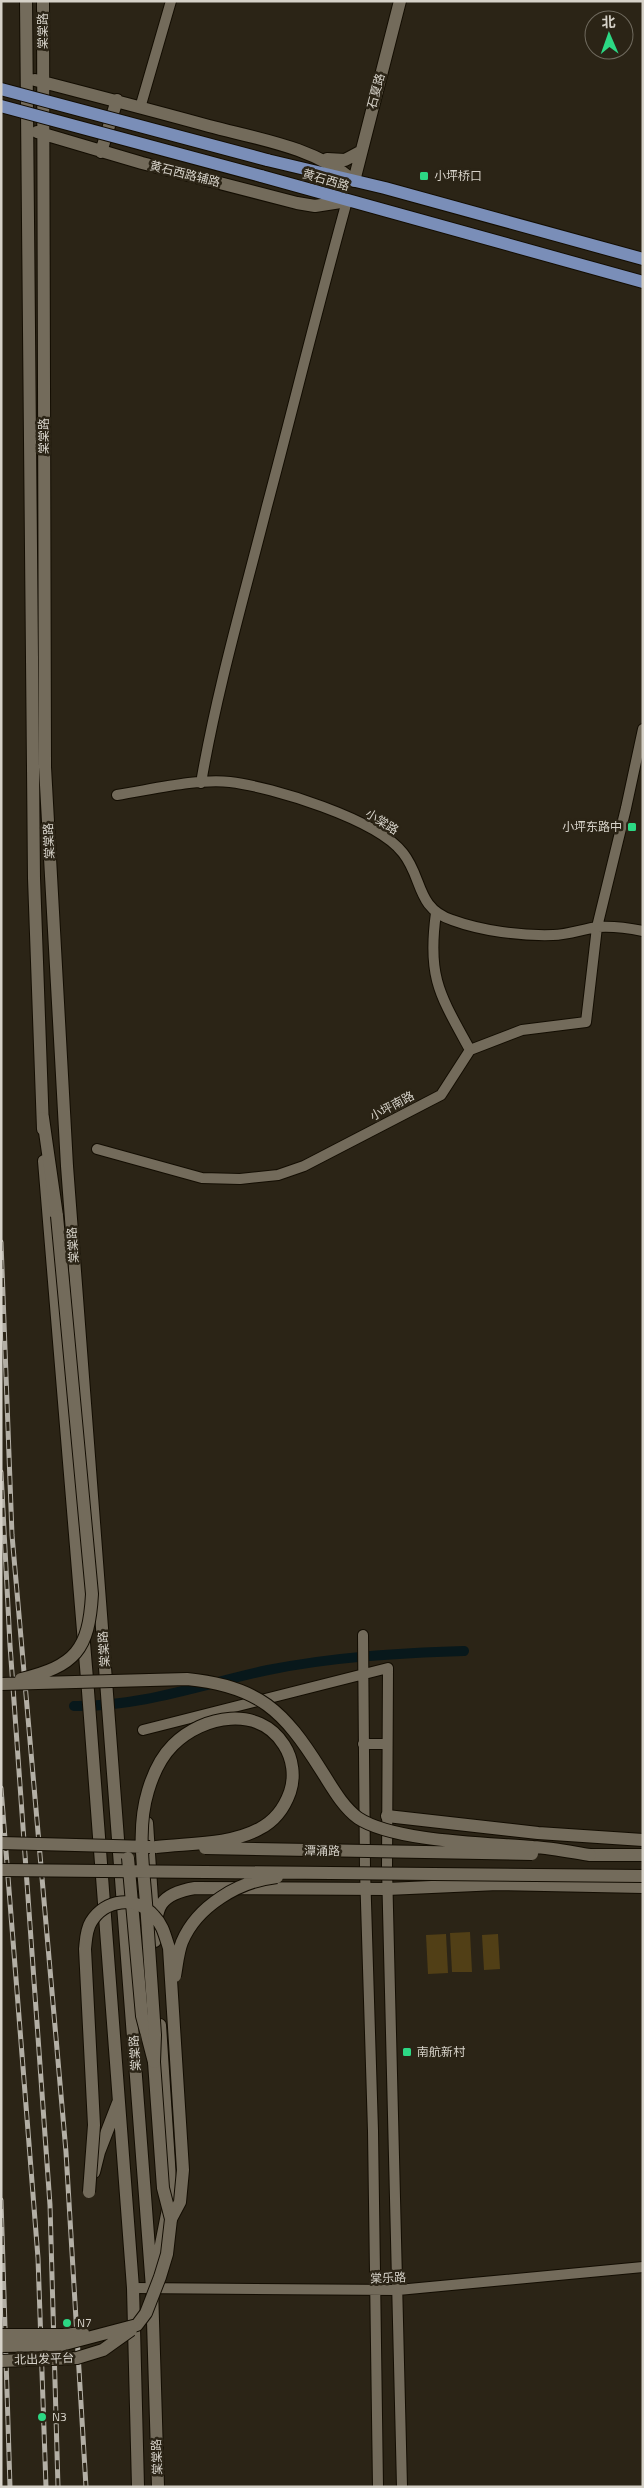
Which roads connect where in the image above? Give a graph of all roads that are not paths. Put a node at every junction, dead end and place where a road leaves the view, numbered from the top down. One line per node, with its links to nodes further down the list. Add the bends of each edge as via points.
1 (26, 1): 5 (street, 棠棠路)
2 (43, 1): 6 (street, 棠棠路)
3 (171, 1): 10 (street)
4 (400, 1): 14 (street, 石夏路)
5 (26, 78): 6 (street); 11 (street, 棠棠路)
6 (43, 82): 8 (street); 12 (street, 棠棠路)
7 (1, 89): 16 (main road, 黄石西路, bridge)
8 (116, 100): 10 (street); 13 (street)
9 (1, 106): 17 (main road, 黄石西路, bridge)
10 (140, 108): 15 (street)
11 (26, 128): 12 (street, 黄石西路辅路); 27 (street, 棠棠路, via 34,878)
12 (43, 134): 13 (street, 黄石西路辅路); 37 (street, 棠棠路, via 45,767 67,1166)
13 (101, 152): 17 (street, 黄石西路辅路, via 297,203 315,206)
14 (360, 152): 15 (street, via 345,160); 16 (street, 石夏路)
15 (320, 158): 16 (street, via 337,166)
16 (354, 181): 18 (main road, 黄石西路)
17 (347, 201): 19 (main road, 黄石西路); 21 (street, via 250,571)
18 (643, 259)
19 (643, 282)
20 (643, 729): 24 (street)
21 (201, 782): 22 (street, 小棠路); 23 (street, 小棠路, via 230,782 301,800 369,827 403,852 424,900)
22 (117, 794)
23 (436, 913): 24 (street, via 452,920 504,931 552,935); 26 (street, via 433,968 439,991)
24 (597, 927): 25 (street); 26 (street, via 586,1022 522,1030)
25 (643, 931)
26 (470, 1050): 28 (street, 小坪南路, via 441,1095 304,1166 278,1175 202,1178)
27 (43, 1118): 31 (street, bridge, via 57,1216 92,1594 91,1612 83,1642 70,1660 46,1673); 52 (street, 棠棠路, via 46,1202)
28 (97, 1149)
29 (363, 1635): 30 (street)
30 (363, 1674): 32 (street); 33 (street); 34 (street, via 388,1668)
31 (1, 1683): 41 (street, bridge, via 187,1679 242,1690 282,1716 296,1731 345,1806 358,1818 378,1828 436,1838)
32 (143, 1730)
33 (363, 1744): 34 (street); 47 (street)
34 (386, 1744): 36 (street)
35 (146, 1800): 40 (street, bridge, via 155,1770 166,1753 191,1730 211,1722 246,1718 279,1737 289,1753 291,1788 286,1805 272,1822 240,1837); 49 (street); 51 (street, bridge, via 140,1826)
36 (387, 1816): 38 (street, via 538,1833); 48 (street)
37 (117, 1824): 51 (street, bridge, via 128,1858 142,2016); 56 (street, 棠棠路)
38 (643, 1840)
39 (1, 1844): 40 (street, 潭涌路, bridge)
40 (156, 1847): 41 (street, 潭涌路, bridge)
41 (590, 1855): 42 (street, 潭涌路)
42 (643, 1855)
43 (1, 1870): 44 (street, 潭涌路, bridge)
44 (327, 1872): 45 (street, 潭涌路, bridge); 50 (street, bridge, via 252,1883 217,1900 201,1912 182,1944)
45 (643, 1876)
46 (643, 1887): 48 (street, via 498,1884)
47 (365, 1889): 48 (street); 49 (street, via 181,1890 163,1900 157,1908); 58 (street)
48 (387, 1889): 57 (street)
49 (155, 1941): 56 (street, via 171,2194)
50 (172, 1996): 52 (street, bridge, via 169,1948 163,1928 154,1915 132,1902 110,1905 97,1914 90,1923 85,1949 94,2125 89,2192 99,2152); 53 (street, bridge, via 183,2170 180,2202)
51 (154, 2062): 53 (street, bridge, via 163,2188)
52 (119, 2101): 55 (street, 棠棠路)
53 (171, 2219): 59 (street, 北出发平台, bridge, via 167,2254 160,2277 146,2313)
54 (643, 2267): 57 (street, 棠乐路)
55 (133, 2288): 56 (street, 棠乐路); 63 (street, 棠棠路)
56 (152, 2288): 58 (street, 棠乐路); 64 (street, 棠棠路)
57 (398, 2290): 58 (street, 棠乐路); 66 (street)
58 (375, 2291): 65 (street)
59 (137, 2326): 60 (street, 北出发平台, bridge, via 63,2335); 61 (street, 北出发平台, bridge, via 61,2345); 62 (street, 北出发平台, bridge, via 103,2350 77,2358)
60 (1, 2335)
61 (1, 2346)
62 (1, 2361)
63 (138, 2487)
64 (158, 2487)
65 (378, 2487)
66 (402, 2487)

